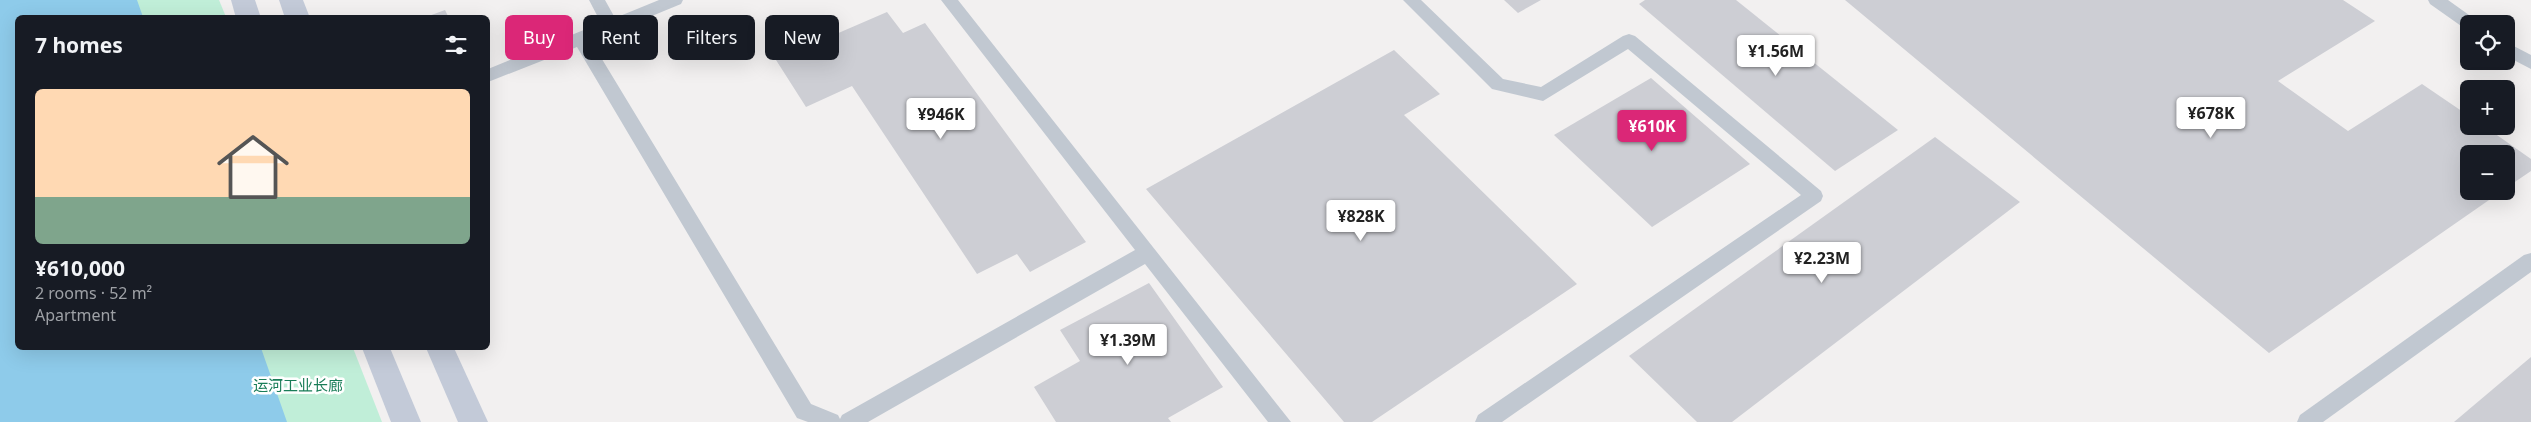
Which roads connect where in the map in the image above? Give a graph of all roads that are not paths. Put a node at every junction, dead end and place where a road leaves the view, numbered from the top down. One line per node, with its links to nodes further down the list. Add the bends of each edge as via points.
1 (243, 0): 8 (main road)
2 (291, 0): 9 (main road)
3 (597, 0): 10 (lane)
4 (675, 0): 11 (lane)
5 (949, 0): 17 (lane)
6 (1411, 0): 26 (lane, via 1498,84 1543,94 1629,40 1814,196)
7 (2436, 0): 12 (lane)
8 (248, 15)
9 (297, 15)
10 (605, 15)
11 (638, 15)
12 (2460, 17)
13 (581, 38): 16 (lane); 23 (lane, via 804,411)
14 (2515, 53): 15 (lane)
15 (2531, 63)
16 (490, 75)
17 (1148, 253): 24 (lane); 25 (lane)
18 (2531, 261): 27 (lane)
19 (377, 350): 21 (main road)
20 (441, 350): 22 (main road)
21 (406, 422)
22 (473, 422)
23 (831, 422)
24 (849, 422)
25 (1281, 422)
26 (1485, 422)
27 (2307, 422)

